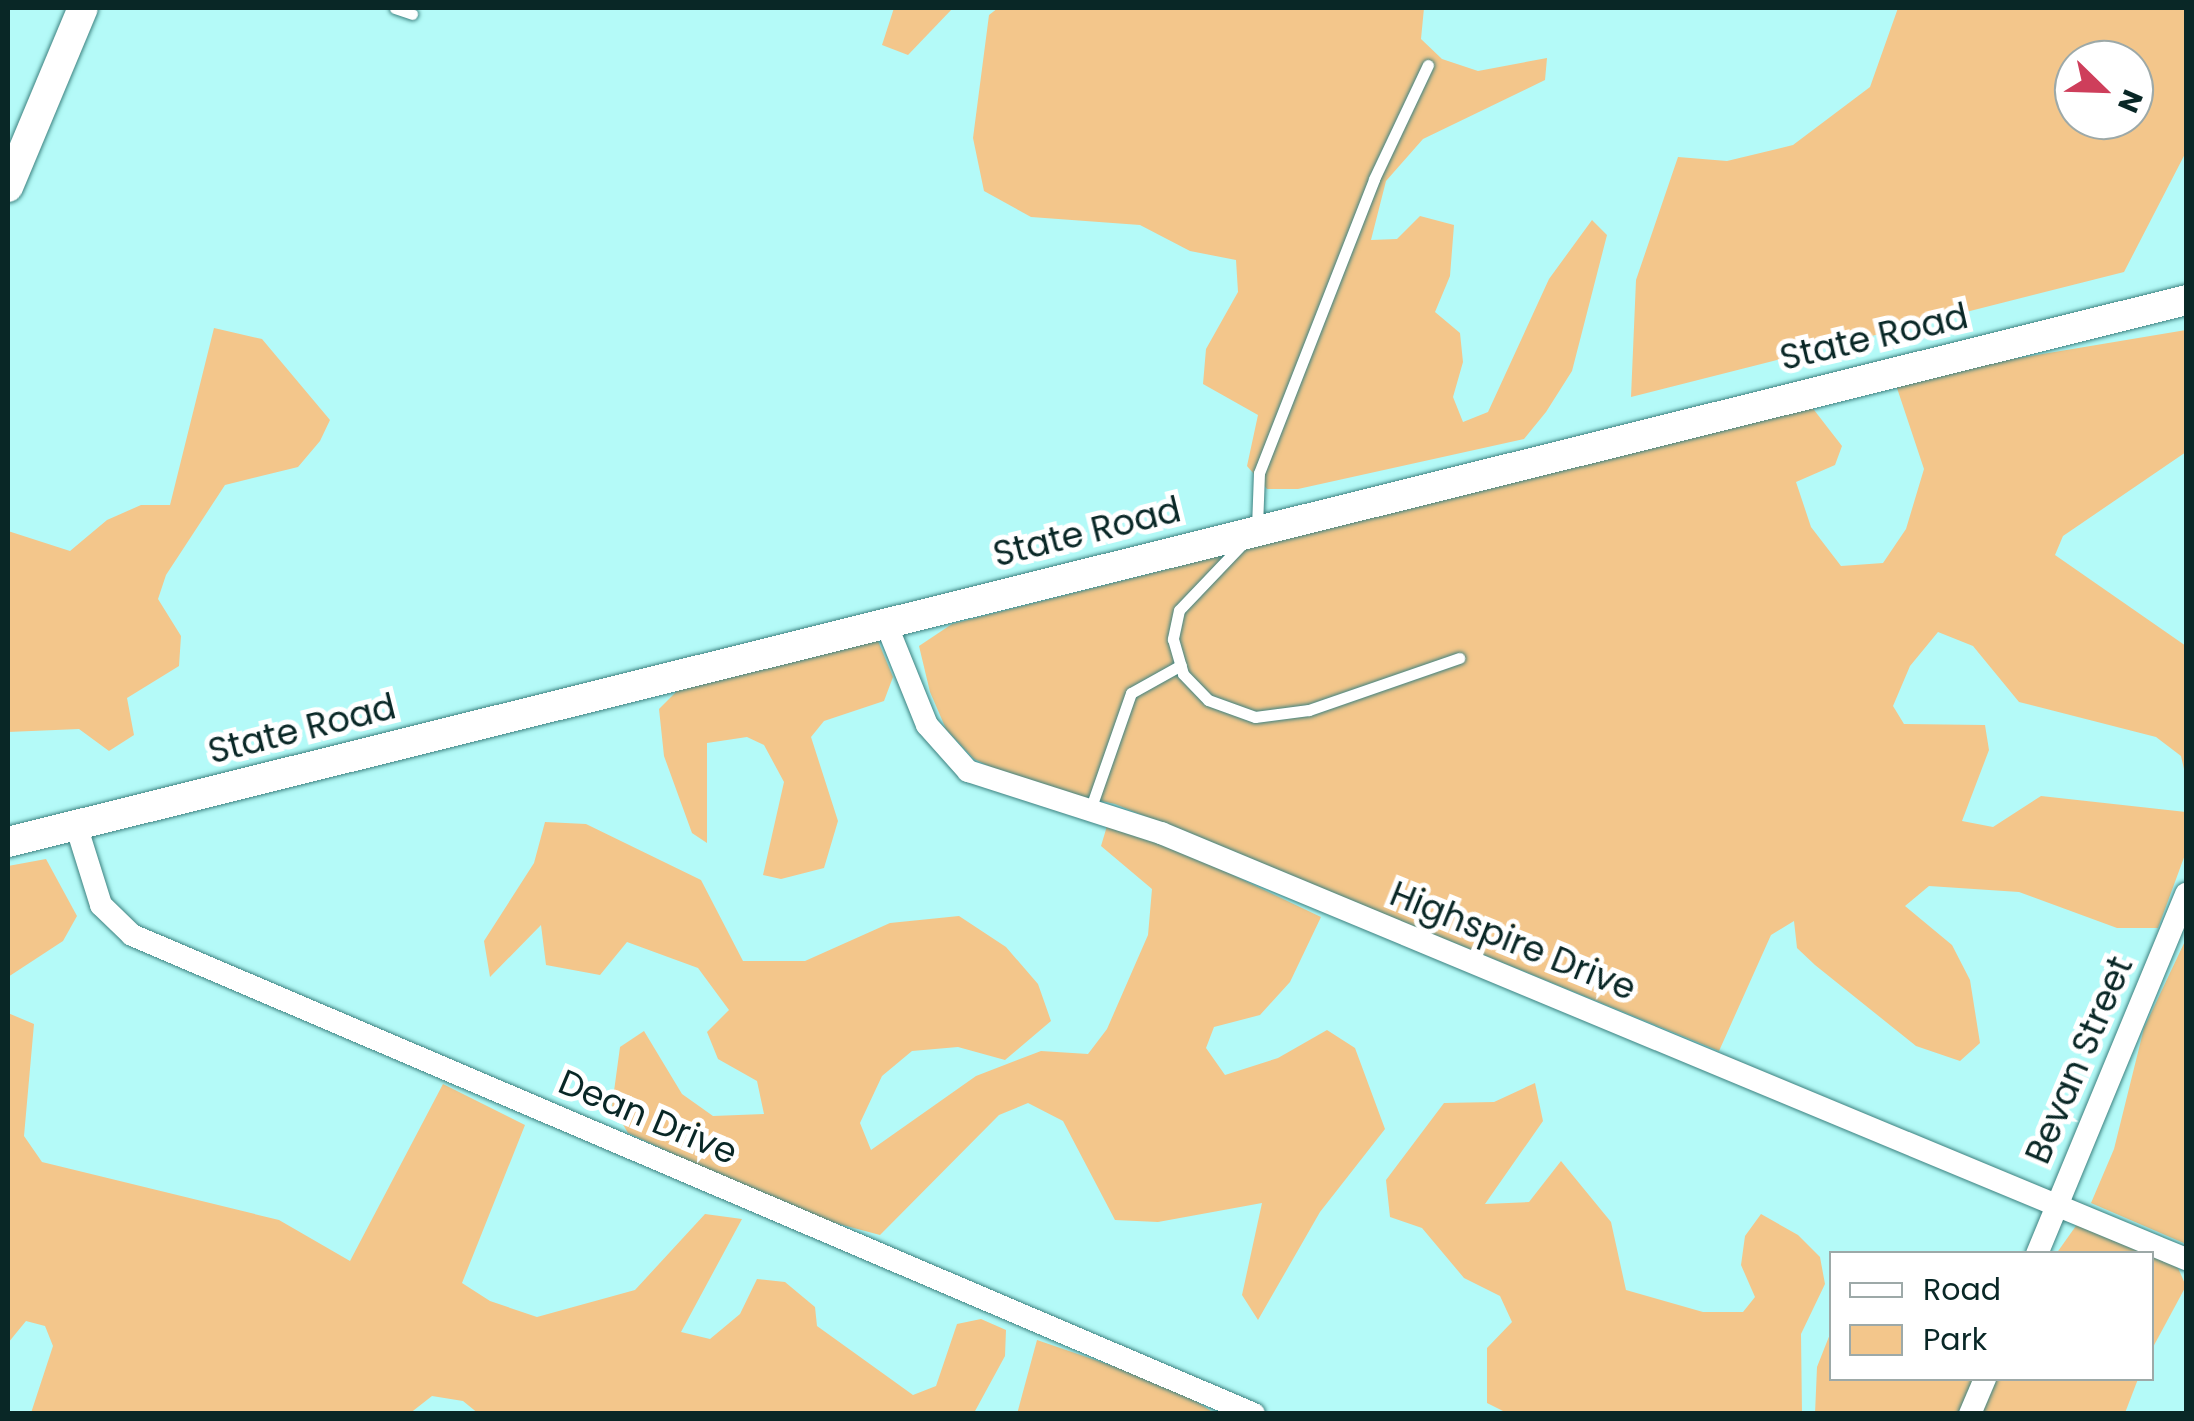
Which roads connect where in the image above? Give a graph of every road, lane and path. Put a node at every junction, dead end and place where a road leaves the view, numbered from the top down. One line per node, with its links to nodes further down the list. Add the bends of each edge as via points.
1 (83, 8): 5 (street)
2 (394, 8): 3 (lane)
3 (412, 14)
4 (1428, 65): 8 (lane, via 1374,179 1259,473)
5 (15, 147): 6 (street)
6 (8, 187)
7 (2186, 300): 8 (street, State Road)
8 (1258, 526): 9 (street, State Road); 11 (lane, via 1179,610 1173,639)
9 (885, 621): 12 (street, Highspire Drive, via 927,724 958,764); 13 (street, State Road)
10 (1459, 658): 11 (lane, via 1308,710 1255,717 1208,700)
11 (1181, 665): 12 (lane, via 1131,693)
12 (1090, 810): 16 (street, Highspire Drive)
13 (76, 825): 14 (street, State Road); 20 (street, Dean Drive, via 101,905 132,935)
14 (8, 842)
15 (2186, 894): 16 (street, Bevan Street)
16 (2058, 1204): 17 (street, Bevan Street); 18 (street, Highspire Drive)
17 (2038, 1251)
18 (2186, 1260)
19 (1984, 1381): 21 (street)
20 (1254, 1414)
21 (1970, 1414)

